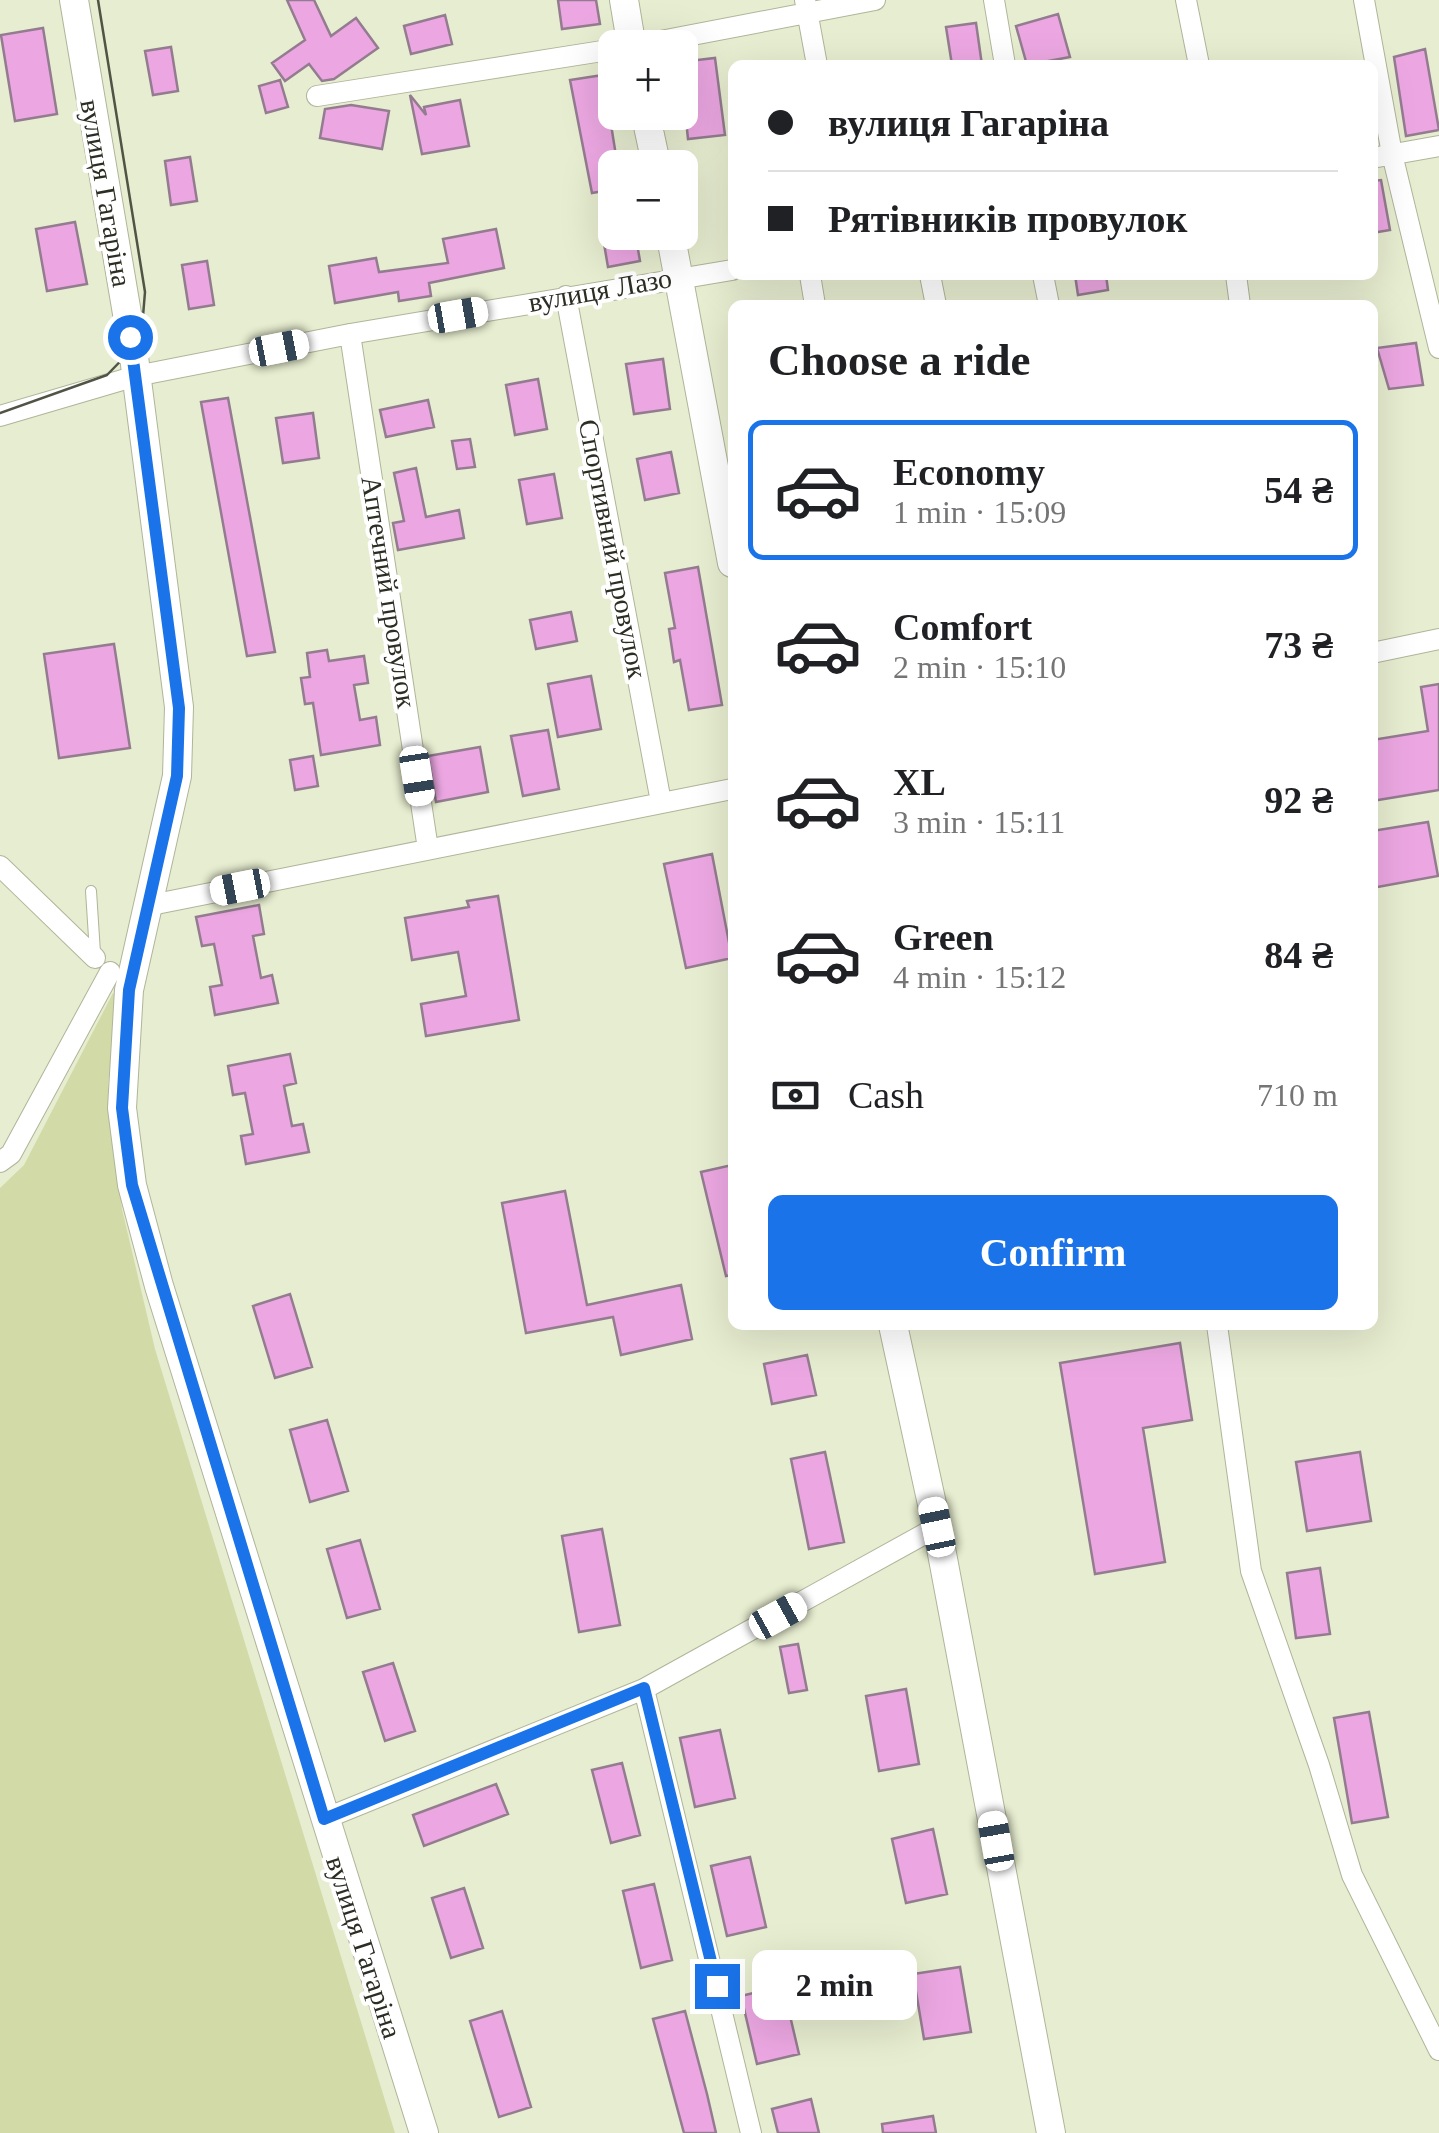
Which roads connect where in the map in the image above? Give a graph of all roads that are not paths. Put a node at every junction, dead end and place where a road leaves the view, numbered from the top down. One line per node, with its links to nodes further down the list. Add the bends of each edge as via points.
1 (74, 0): 25 (main road, вулиця Гагаріна)
2 (624, 0): 8 (main road)
3 (875, 0): 7 (street)
4 (994, 0): 12 (street)
5 (1186, 0): 13 (street)
6 (1364, 0): 14 (street)
7 (806, 6): 9 (street); 11 (street)
8 (629, 30)
9 (698, 31)
10 (598, 52): 15 (street)
11 (816, 60)
12 (1004, 60)
13 (1198, 60)
14 (1371, 60)
15 (317, 96)
16 (1378, 121): 18 (street)
17 (1439, 146): 18 (street)
18 (1382, 156): 24 (street)
19 (673, 250): 21 (main road)
20 (728, 270): 21 (street, вулиця Лазо)
21 (678, 276): 22 (street, вулиця Лазо); 27 (main road)
22 (566, 296): 23 (street, вулиця Лазо); 31 (street, Спортивний провулок)
23 (350, 334): 25 (street, вулиця Лазо); 32 (street, Аптечний провулок)
24 (1439, 348)
25 (136, 376): 26 (street, вулиця Лазо); 35 (main road, вулиця Гагаріна, via 179,708 177,776)
26 (0, 416)
27 (728, 542)
28 (1439, 639): 29 (street)
29 (1378, 653)
30 (728, 790): 31 (street)
31 (661, 802): 32 (street)
32 (428, 849): 35 (street)
33 (0, 866): 36 (street)
34 (91, 891): 36 (lane)
35 (146, 906): 36 (main road, вулиця Гагаріна)
36 (112, 973): 37 (street); 42 (main road, вулиця Гагаріна, via 132,1185)
37 (0, 1162)
38 (894, 1330): 40 (main road)
39 (1218, 1330): 43 (street, via 1251,1571 1352,1875)
40 (937, 1527): 41 (street); 46 (main road)
41 (644, 1688): 42 (street); 45 (street)
42 (324, 1819): 44 (main road, вулиця Гагаріна)
43 (1439, 2050)
44 (424, 2133)
45 (751, 2133)
46 (1051, 2133)

